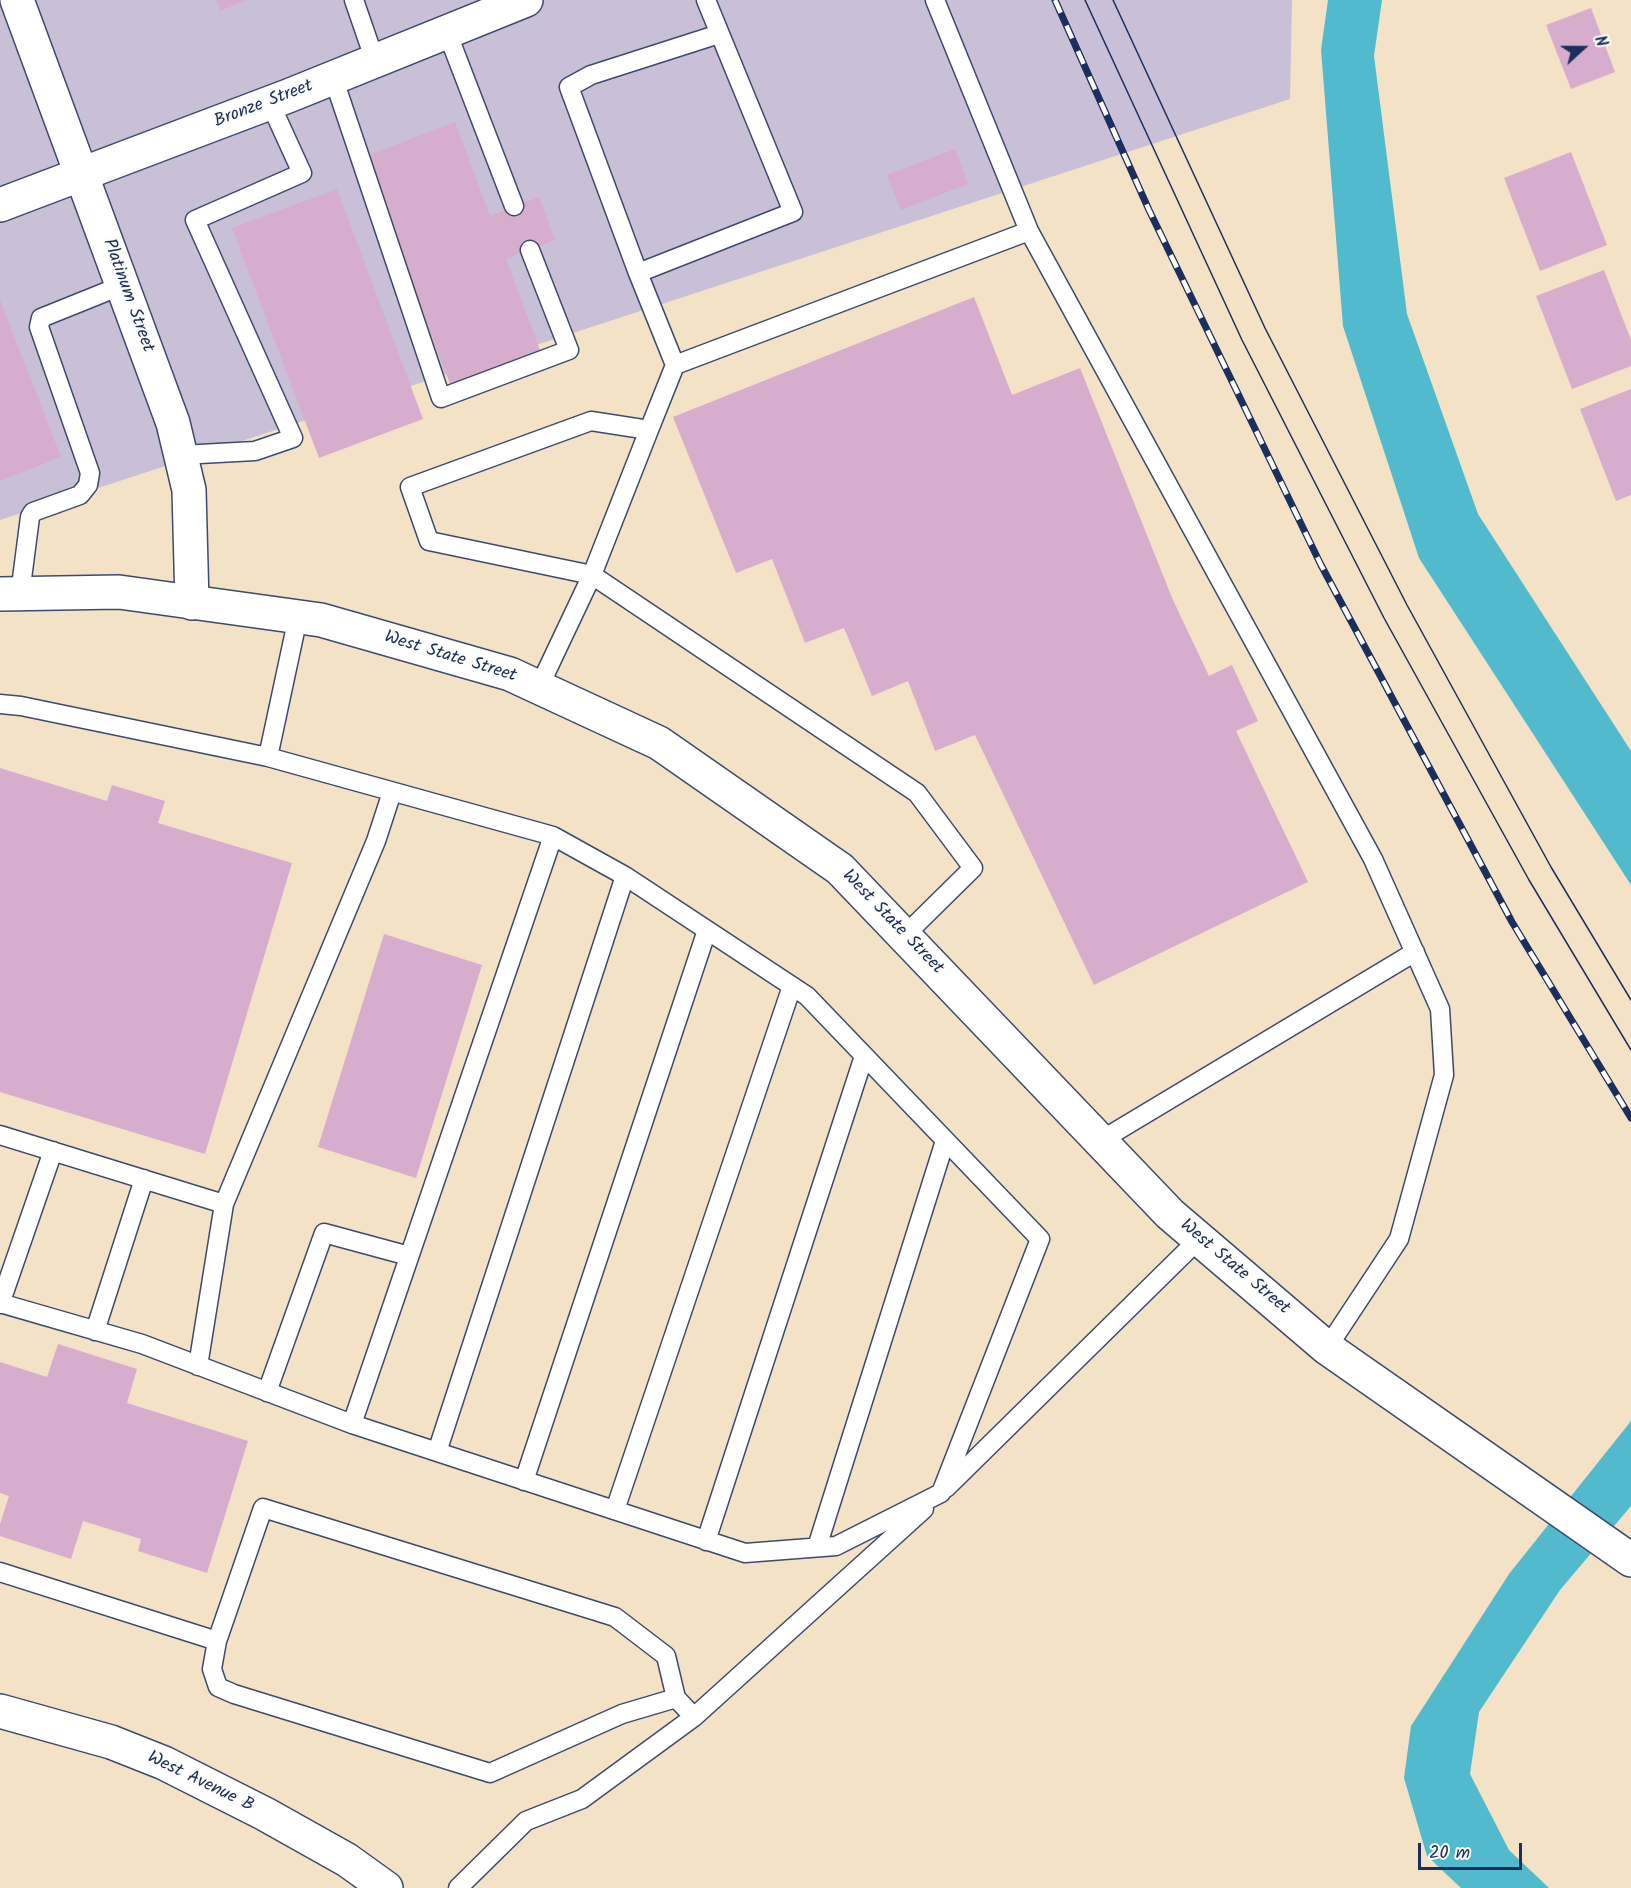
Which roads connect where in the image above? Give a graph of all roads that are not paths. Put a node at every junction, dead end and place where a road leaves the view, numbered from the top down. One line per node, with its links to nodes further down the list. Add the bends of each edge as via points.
1 (17, 0): 11 (street, Platinum Street)
2 (354, 0): 8 (lane)
3 (525, 0): 6 (street, Bronze Street)
4 (706, 0): 7 (lane)
5 (935, 0): 14 (lane)
6 (447, 32): 8 (street, Bronze Street); 13 (lane)
7 (719, 33): 16 (lane, via 591,75 569,87); 16 (lane, via 793,212)
8 (375, 61): 9 (street, Bronze Street)
9 (333, 77): 10 (street, Bronze Street); 15 (lane, via 441,398 569,350)
10 (270, 103): 11 (street, Bronze Street); 20 (lane, via 302,173 195,220 293,438 255,452)
11 (82, 173): 12 (street, Bronze Street); 17 (street, Platinum Street)
12 (0, 205)
13 (514, 206)
14 (1029, 231): 18 (lane); 33 (lane, via 1373,859)
15 (530, 250)
16 (638, 273): 18 (lane)
17 (123, 285): 20 (street, Platinum Street, via 173,423); 22 (lane, via 41,318 39,327 90,473 88,485 80,495 33,512)
18 (675, 365): 19 (lane)
19 (649, 430): 21 (lane); 21 (lane, via 591,421 410,487 429,541)
20 (181, 456): 23 (street, Platinum Street, via 189,490)
21 (592, 575): 25 (lane); 32 (lane, via 917,793 973,868)
22 (10, 594): 23 (street, West State Street, via 119,592)
23 (192, 603): 24 (street, West State Street)
24 (298, 617): 25 (street, West State Street, via 321,620 510,674); 27 (lane)
25 (539, 687): 32 (street, West State Street, via 659,743 840,869)
26 (0, 704): 27 (lane)
27 (268, 757): 28 (lane)
28 (392, 792): 29 (lane); 41 (lane, via 376,841)
29 (553, 836): 30 (lane); 43 (lane)
30 (625, 876): 31 (lane); 50 (lane)
31 (707, 930): 34 (lane); 51 (lane)
32 (904, 936): 38 (street, West State Street)
33 (1415, 952): 38 (lane); 46 (lane, via 1440,1009 1444,1075 1400,1239)
34 (792, 986): 35 (lane, via 807,996); 53 (lane)
35 (864, 1056): 37 (lane); 54 (lane)
36 (0, 1136): 39 (lane)
37 (945, 1141): 52 (lane, via 1040,1239); 55 (lane)
38 (1100, 1141): 42 (street, West State Street)
39 (53, 1151): 40 (lane); 44 (lane)
40 (144, 1179): 41 (lane); 45 (lane)
41 (224, 1204): 47 (lane)
42 (1199, 1239): 46 (street, West State Street); 52 (lane)
43 (409, 1256): 48 (lane, via 324,1233); 49 (lane)
44 (0, 1304): 45 (lane)
45 (95, 1331): 47 (lane)
46 (1327, 1348): 56 (street, West State Street)
47 (198, 1366): 48 (lane)
48 (267, 1392): 49 (lane)
49 (352, 1424): 50 (lane)
50 (437, 1452): 51 (lane)
51 (525, 1481): 53 (lane)
52 (941, 1493): 55 (lane, via 836,1546); 61 (lane)
53 (615, 1510): 54 (lane)
54 (706, 1541): 55 (lane, via 745,1553)
55 (817, 1547)
56 (1631, 1560)
57 (0, 1572): 58 (lane)
58 (217, 1641): 59 (lane, via 212,1669 218,1687 234,1695 490,1773 622,1714); 59 (lane, via 262,1508 615,1617 666,1656)
59 (676, 1698): 61 (lane)
60 (0, 1711): 62 (street, West Avenue B, via 111,1742 164,1763 347,1860)
61 (693, 1717): 63 (lane, via 582,1799 526,1821)
62 (386, 1888)
63 (458, 1888)

